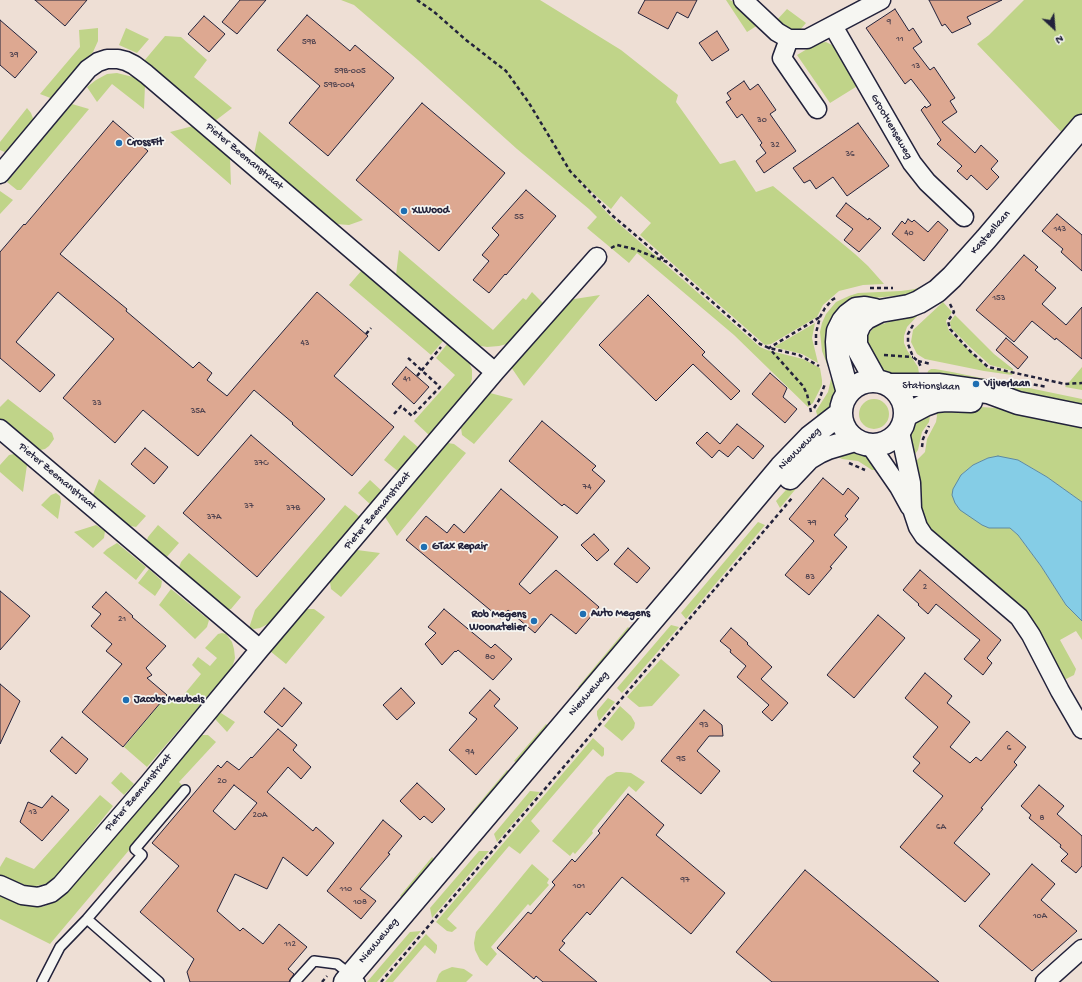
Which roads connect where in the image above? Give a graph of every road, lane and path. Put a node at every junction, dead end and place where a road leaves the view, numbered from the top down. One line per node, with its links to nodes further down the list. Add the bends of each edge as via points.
1 (417, 0): 11 (path, via 506,71 529,103 570,171 613,216)
2 (743, 0): 5 (street, via 777,32)
3 (881, 0): 4 (street)
4 (833, 26): 5 (street, via 807,39); 9 (street, Grootvenseweg, via 912,163)
5 (789, 39): 6 (street, via 782,58)
6 (817, 109)
7 (1082, 126): 13 (street, Kasteellaan, via 952,277 919,302)
8 (0, 174): 22 (street, Pieter Zeemanstraat, via 88,69 107,59 126,61 146,74)
9 (964, 217)
10 (597, 257): 11 (path, via 616,245); 22 (street, Pieter Zeemanstraat)
11 (667, 262): 17 (path, via 760,344)
12 (947, 298): 26 (path, via 954,312 948,321 950,329 988,367 1065,384)
13 (880, 311): 25 (street, Kasteellaan, via 860,324 855,340 858,350); 27 (street, Kasteellaan, via 856,309 840,326 837,350)
14 (820, 317): 17 (path)
15 (371, 328): 16 (path)
16 (366, 334)
17 (769, 348): 20 (path, via 805,358); 24 (path, via 803,386 811,414)
18 (434, 356): 21 (path)
19 (407, 357): 21 (path)
20 (823, 369)
21 (422, 370): 23 (path); 30 (path, via 440,387 412,416 401,406)
22 (496, 372): 37 (street, Pieter Zeemanstraat)
23 (417, 376)
24 (826, 378)
25 (883, 383): 27 (street, via 865,382); 28 (street, Stationslaan, via 954,386 988,392); 32 (street, via 897,391 902,398 905,406)
26 (1082, 384)
27 (848, 393): 29 (street)
28 (1018, 402): 31 (street, Stationslaan); 32 (street, Stationslaan, via 946,400 926,405)
29 (841, 413): 34 (street, via 841,421 849,435); 43 (street, Nieuweweg, via 810,437 781,467)
30 (394, 414)
31 (1082, 416)
32 (903, 423): 34 (street, via 894,438 887,443); 36 (street)
33 (0, 429): 37 (street, Pieter Zeemanstraat)
34 (863, 443): 36 (street, via 899,487); 43 (street, Nieuweweg, via 828,448 809,458 794,473)
35 (793, 496): 47 (path)
36 (912, 509): 38 (street, via 924,536 1019,617)
37 (260, 650): 40 (street, Pieter Zeemanstraat, via 61,885 51,894 38,897 22,895)
38 (1082, 729)
39 (185, 790): 41 (lane, via 135,849 142,855)
40 (0, 885)
41 (87, 919): 44 (lane, via 60,947); 45 (lane)
42 (1082, 950): 48 (street)
43 (354, 980): 46 (lane, via 337,964 314,961)
44 (42, 982)
45 (159, 982)
46 (294, 982)
47 (381, 982)
48 (1045, 982)

